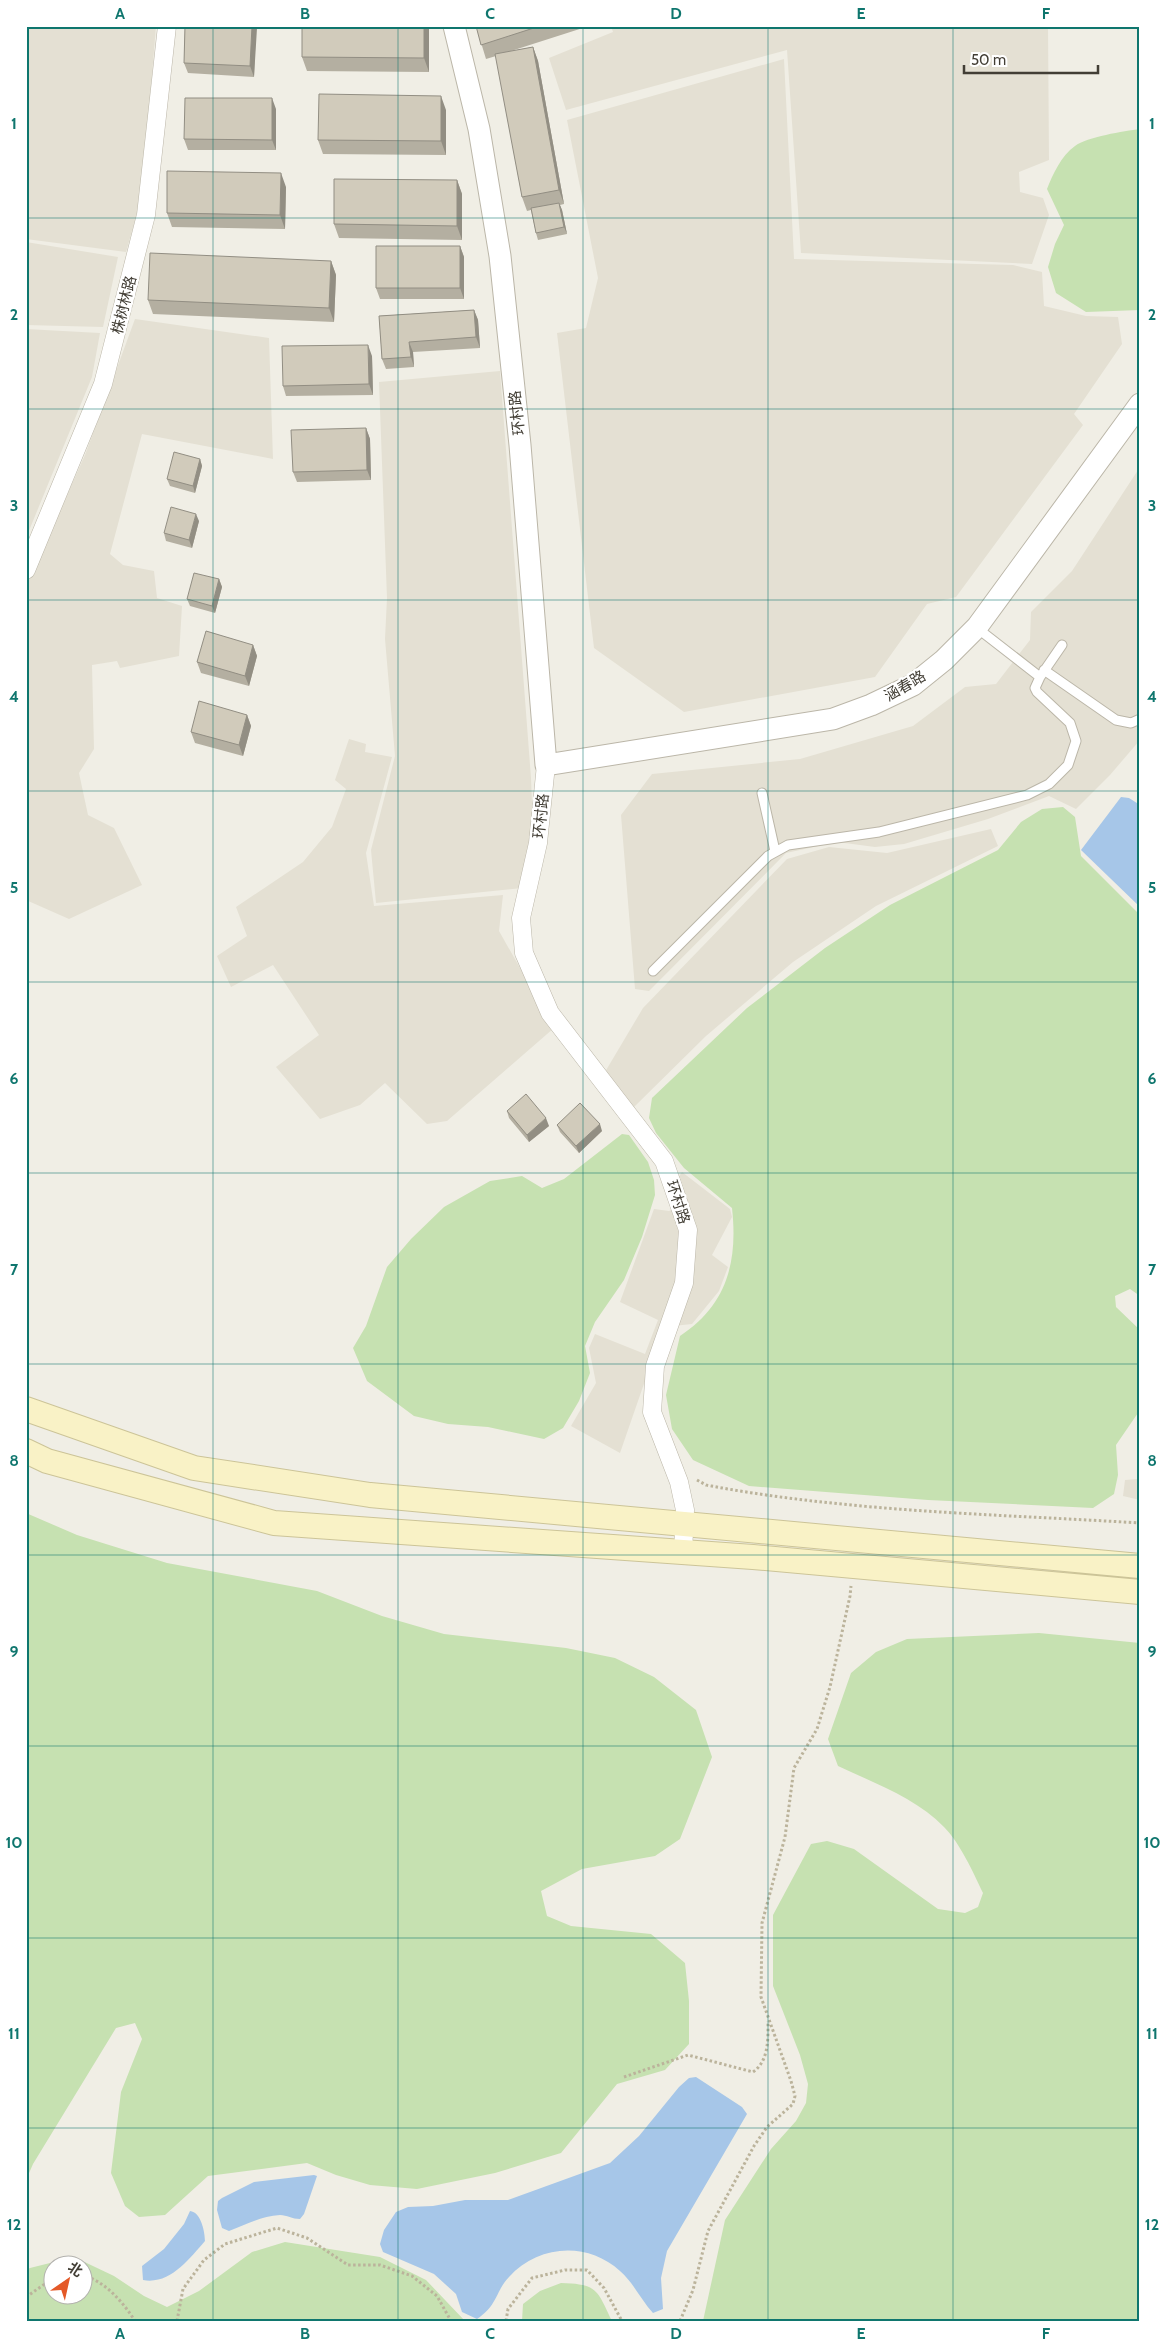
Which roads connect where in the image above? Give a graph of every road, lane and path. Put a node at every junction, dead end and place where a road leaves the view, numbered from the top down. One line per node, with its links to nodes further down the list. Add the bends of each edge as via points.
1 (167, 26): 4 (street, 株树林路, via 146,215 104,384)
2 (454, 26): 9 (street, 环村路, via 479,129 500,256 520,445)
3 (1140, 404): 5 (street, 涵春路)
4 (26, 570)
5 (977, 628): 7 (lane); 9 (street, 涵春路, via 913,685 833,719)
6 (1062, 645): 7 (lane)
7 (1042, 673): 8 (lane, via 1116,720 1131,723); 11 (lane, via 1035,688 1037,692 1070,723 1076,741 1068,765 1049,784 1027,796 878,832 788,845)
8 (1140, 719)
9 (546, 765): 17 (street, 环村路, via 538,843 521,918 524,953 550,1013 664,1161 688,1230 684,1283 656,1366 652,1412 680,1482)
10 (762, 793): 11 (lane)
11 (775, 851): 12 (lane)
12 (653, 971)
13 (26, 1409): 17 (main road, via 194,1468 370,1495)
14 (26, 1451): 18 (main road, via 47,1461 274,1523)
15 (693, 1478): 16 (path, via 706,1485 777,1498 884,1508)
16 (1140, 1523)
17 (685, 1524): 18 (street, 环村路); 20 (main road)
18 (683, 1552): 19 (main road)
19 (851, 1566): 21 (main road); 22 (path, via 850,1596 830,1687 817,1729 794,1768 785,1837 762,1923 761,1997)
20 (1140, 1566)
21 (1140, 1592)
22 (768, 2018): 23 (path, via 765,2054 760,2067 753,2072 688,2055); 32 (path, via 791,2081 794,2104 767,2127 754,2146 708,2231 693,2290)
23 (624, 2078)
24 (92, 2278): 27 (path, via 122,2301)
25 (42, 2286): 26 (path)
26 (26, 2297)
27 (135, 2321)
28 (177, 2321): 29 (path, via 183,2289 204,2260 225,2244 277,2228 307,2238 348,2264 380,2265 412,2276 437,2296)
29 (451, 2321)
30 (506, 2321): 31 (path, via 508,2309 532,2278 565,2270 587,2270 604,2288)
31 (622, 2321)
32 (680, 2321)

